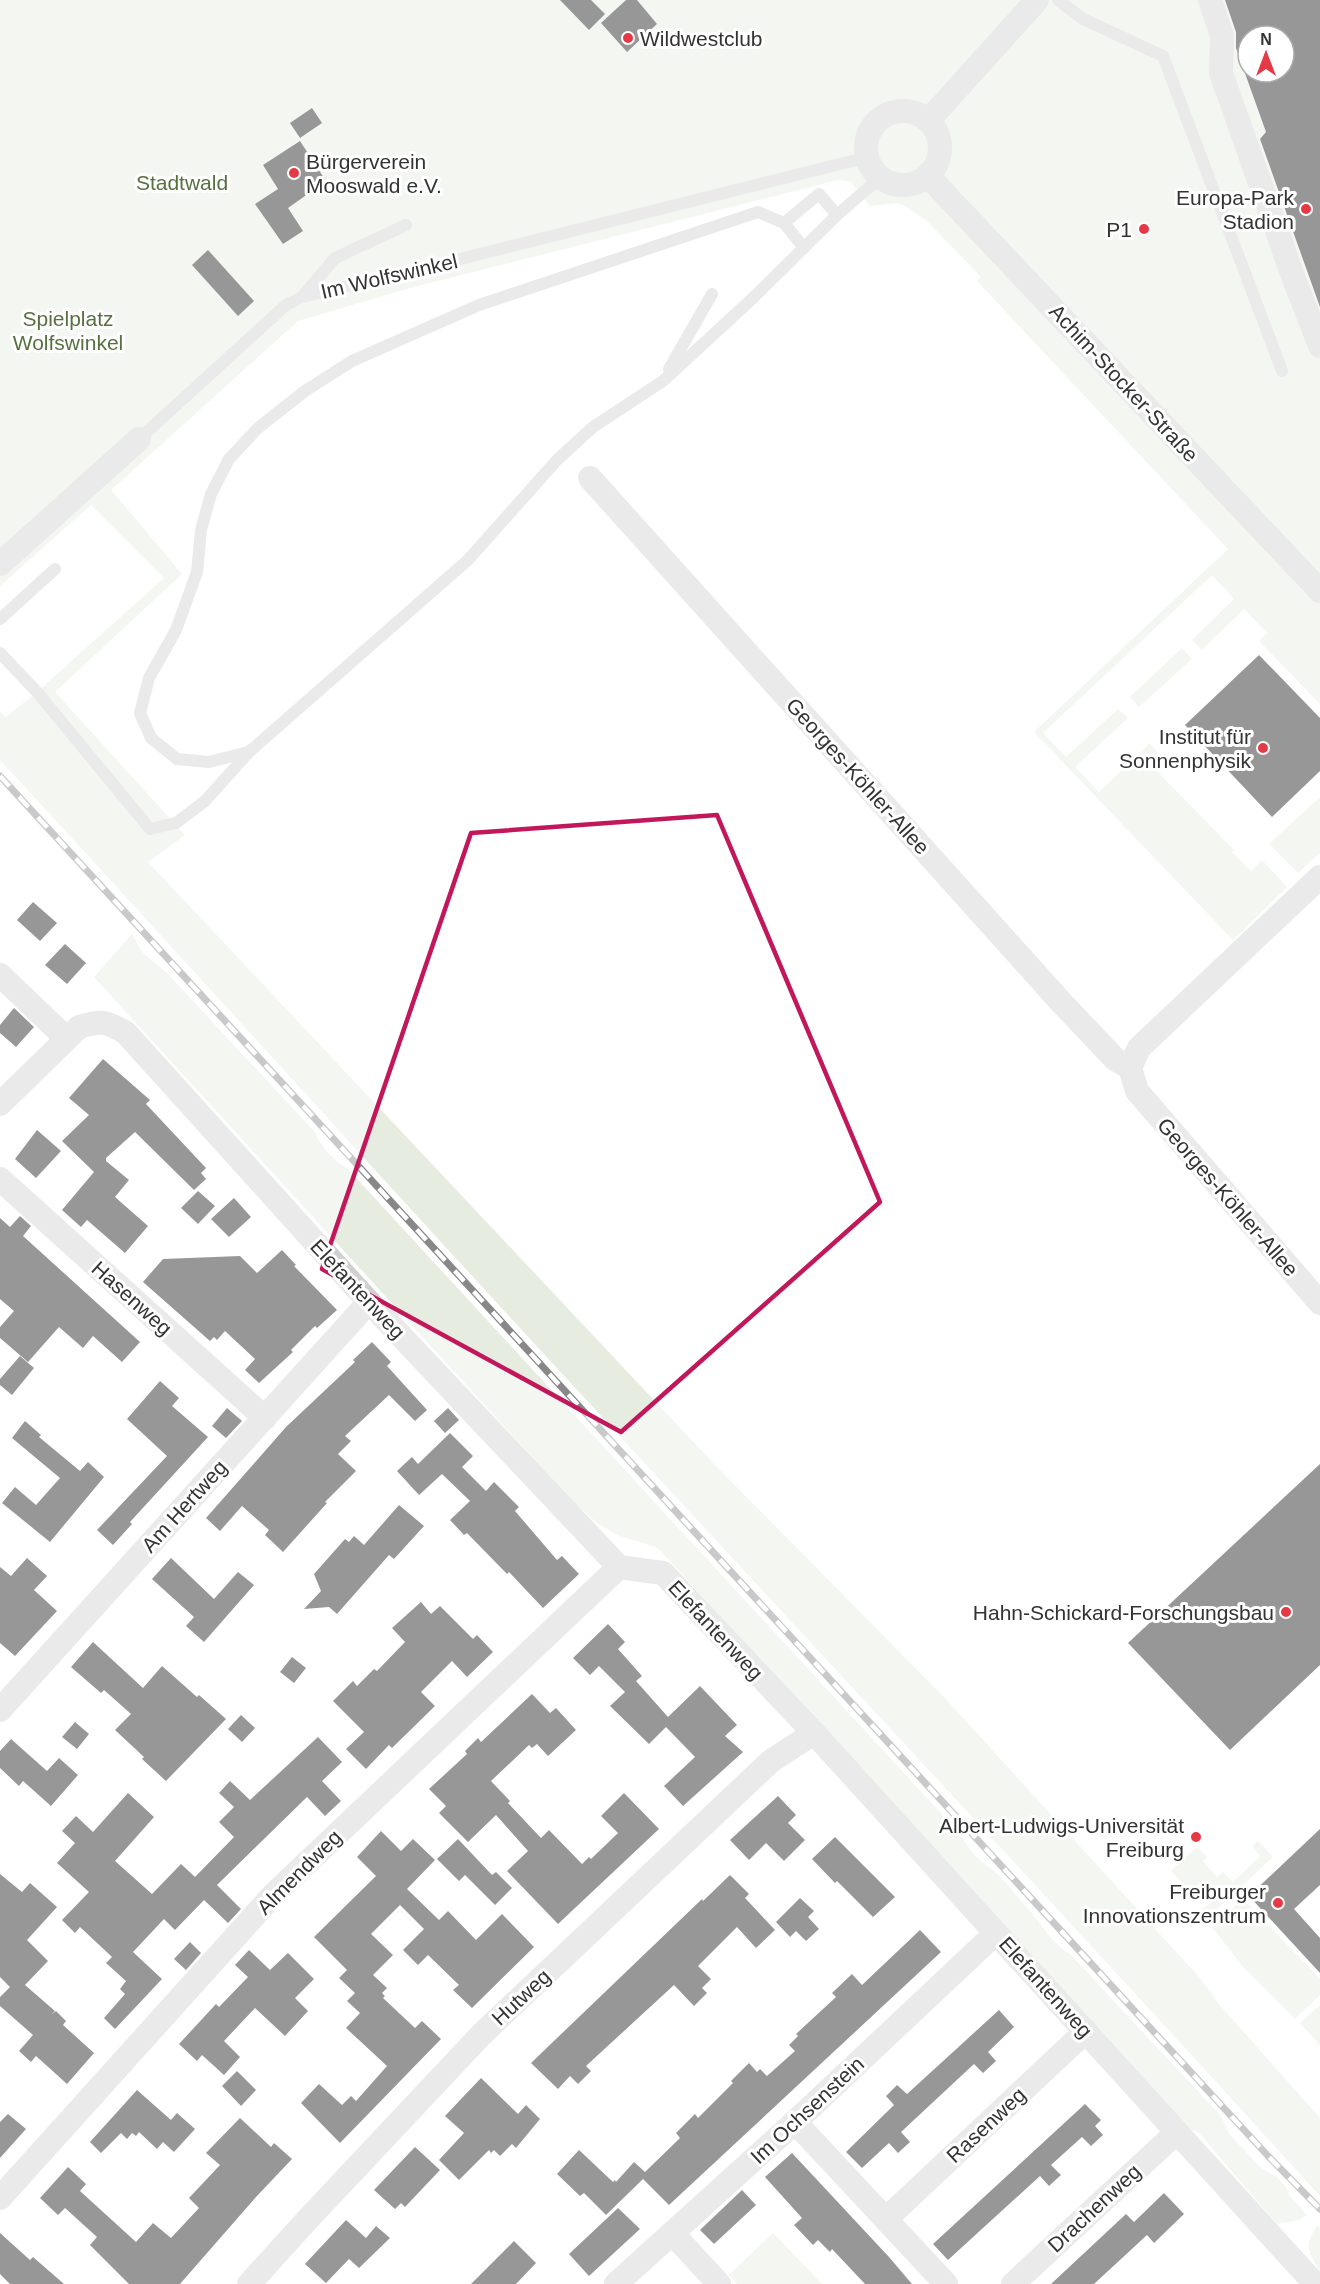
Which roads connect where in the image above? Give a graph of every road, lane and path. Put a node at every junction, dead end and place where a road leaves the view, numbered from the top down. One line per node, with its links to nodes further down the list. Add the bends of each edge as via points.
1 (1037, 0): 6 (street)
2 (1058, 0): 16 (lane, via 1083,19 1163,56)
3 (1192, 0): 5 (street)
4 (1209, 0): 5 (street, via 1222,36)
5 (1221, 73): 15 (street, via 1254,188 1288,285)
6 (928, 121): 7 (street, via 907,112 884,117 873,127 867,142); 8 (street, via 937,133 940,148 937,163)
7 (874, 167): 8 (street, via 896,184); 9 (lane); 14 (lane, Im Wolfswinkel)
8 (927, 175): 22 (street, Achim-Stocker-Straße)
9 (837, 215): 10 (lane, via 819,194); 12 (lane)
10 (784, 223): 12 (lane); 25 (lane, via 758,212 479,305 352,361 258,428 229,459 211,494 201,530 197,572 176,630 149,678 140,712 151,738 177,759 209,762)
11 (406, 225): 14 (lane, via 335,258)
12 (804, 248): 17 (lane)
13 (712, 294): 17 (lane)
14 (302, 297): 18 (lane, Im Wolfswinkel, via 286,305)
15 (1320, 346)
16 (1282, 371)
17 (663, 381): 25 (lane, via 593,427 557,460 468,560)
18 (139, 439): 20 (street, Im Wolfswinkel)
19 (590, 478): 29 (street, Georges-Köhler-Allee)
20 (0, 564)
21 (55, 569): 23 (lane)
22 (1320, 591)
23 (0, 619)
24 (0, 653): 25 (lane, via 150,829 176,824 205,801)
25 (249, 752)
26 (1320, 877): 29 (street, via 1139,1048)
27 (0, 975): 28 (street)
28 (66, 1038): 30 (street); 32 (street, Elefantenweg, via 92,1022 107,1022 126,1033)
29 (1133, 1079): 33 (street, Georges-Köhler-Allee)
30 (0, 1104)
31 (0, 1179): 34 (street, Hasenweg)
32 (369, 1302): 34 (street, Am Hertweg); 35 (street, Elefantenweg)
33 (1320, 1303)
34 (265, 1418): 36 (street, Am Hertweg)
35 (619, 1567): 37 (street, Elefantenweg, via 663,1573); 42 (street, Almendweg, via 273,1895)
36 (0, 1710)
37 (814, 1733): 38 (street, Elefantenweg); 45 (street, Hutweg, via 771,1761 481,2035)
38 (996, 1933): 39 (street, Elefantenweg); 40 (street, Im Ochsenstein)
39 (1086, 2031): 41 (street, Elefantenweg); 43 (street, Rasenweg)
40 (795, 2122): 43 (street); 44 (street, Im Ochsenstein)
41 (1176, 2133): 49 (street, Drachenweg); 50 (street, Elefantenweg)
42 (0, 2198)
43 (886, 2219): 48 (street)
44 (672, 2233): 46 (street, Im Ochsenstein); 47 (street)
45 (249, 2284)
46 (616, 2284)
47 (719, 2284)
48 (946, 2284)
49 (1013, 2284)
50 (1315, 2284)

